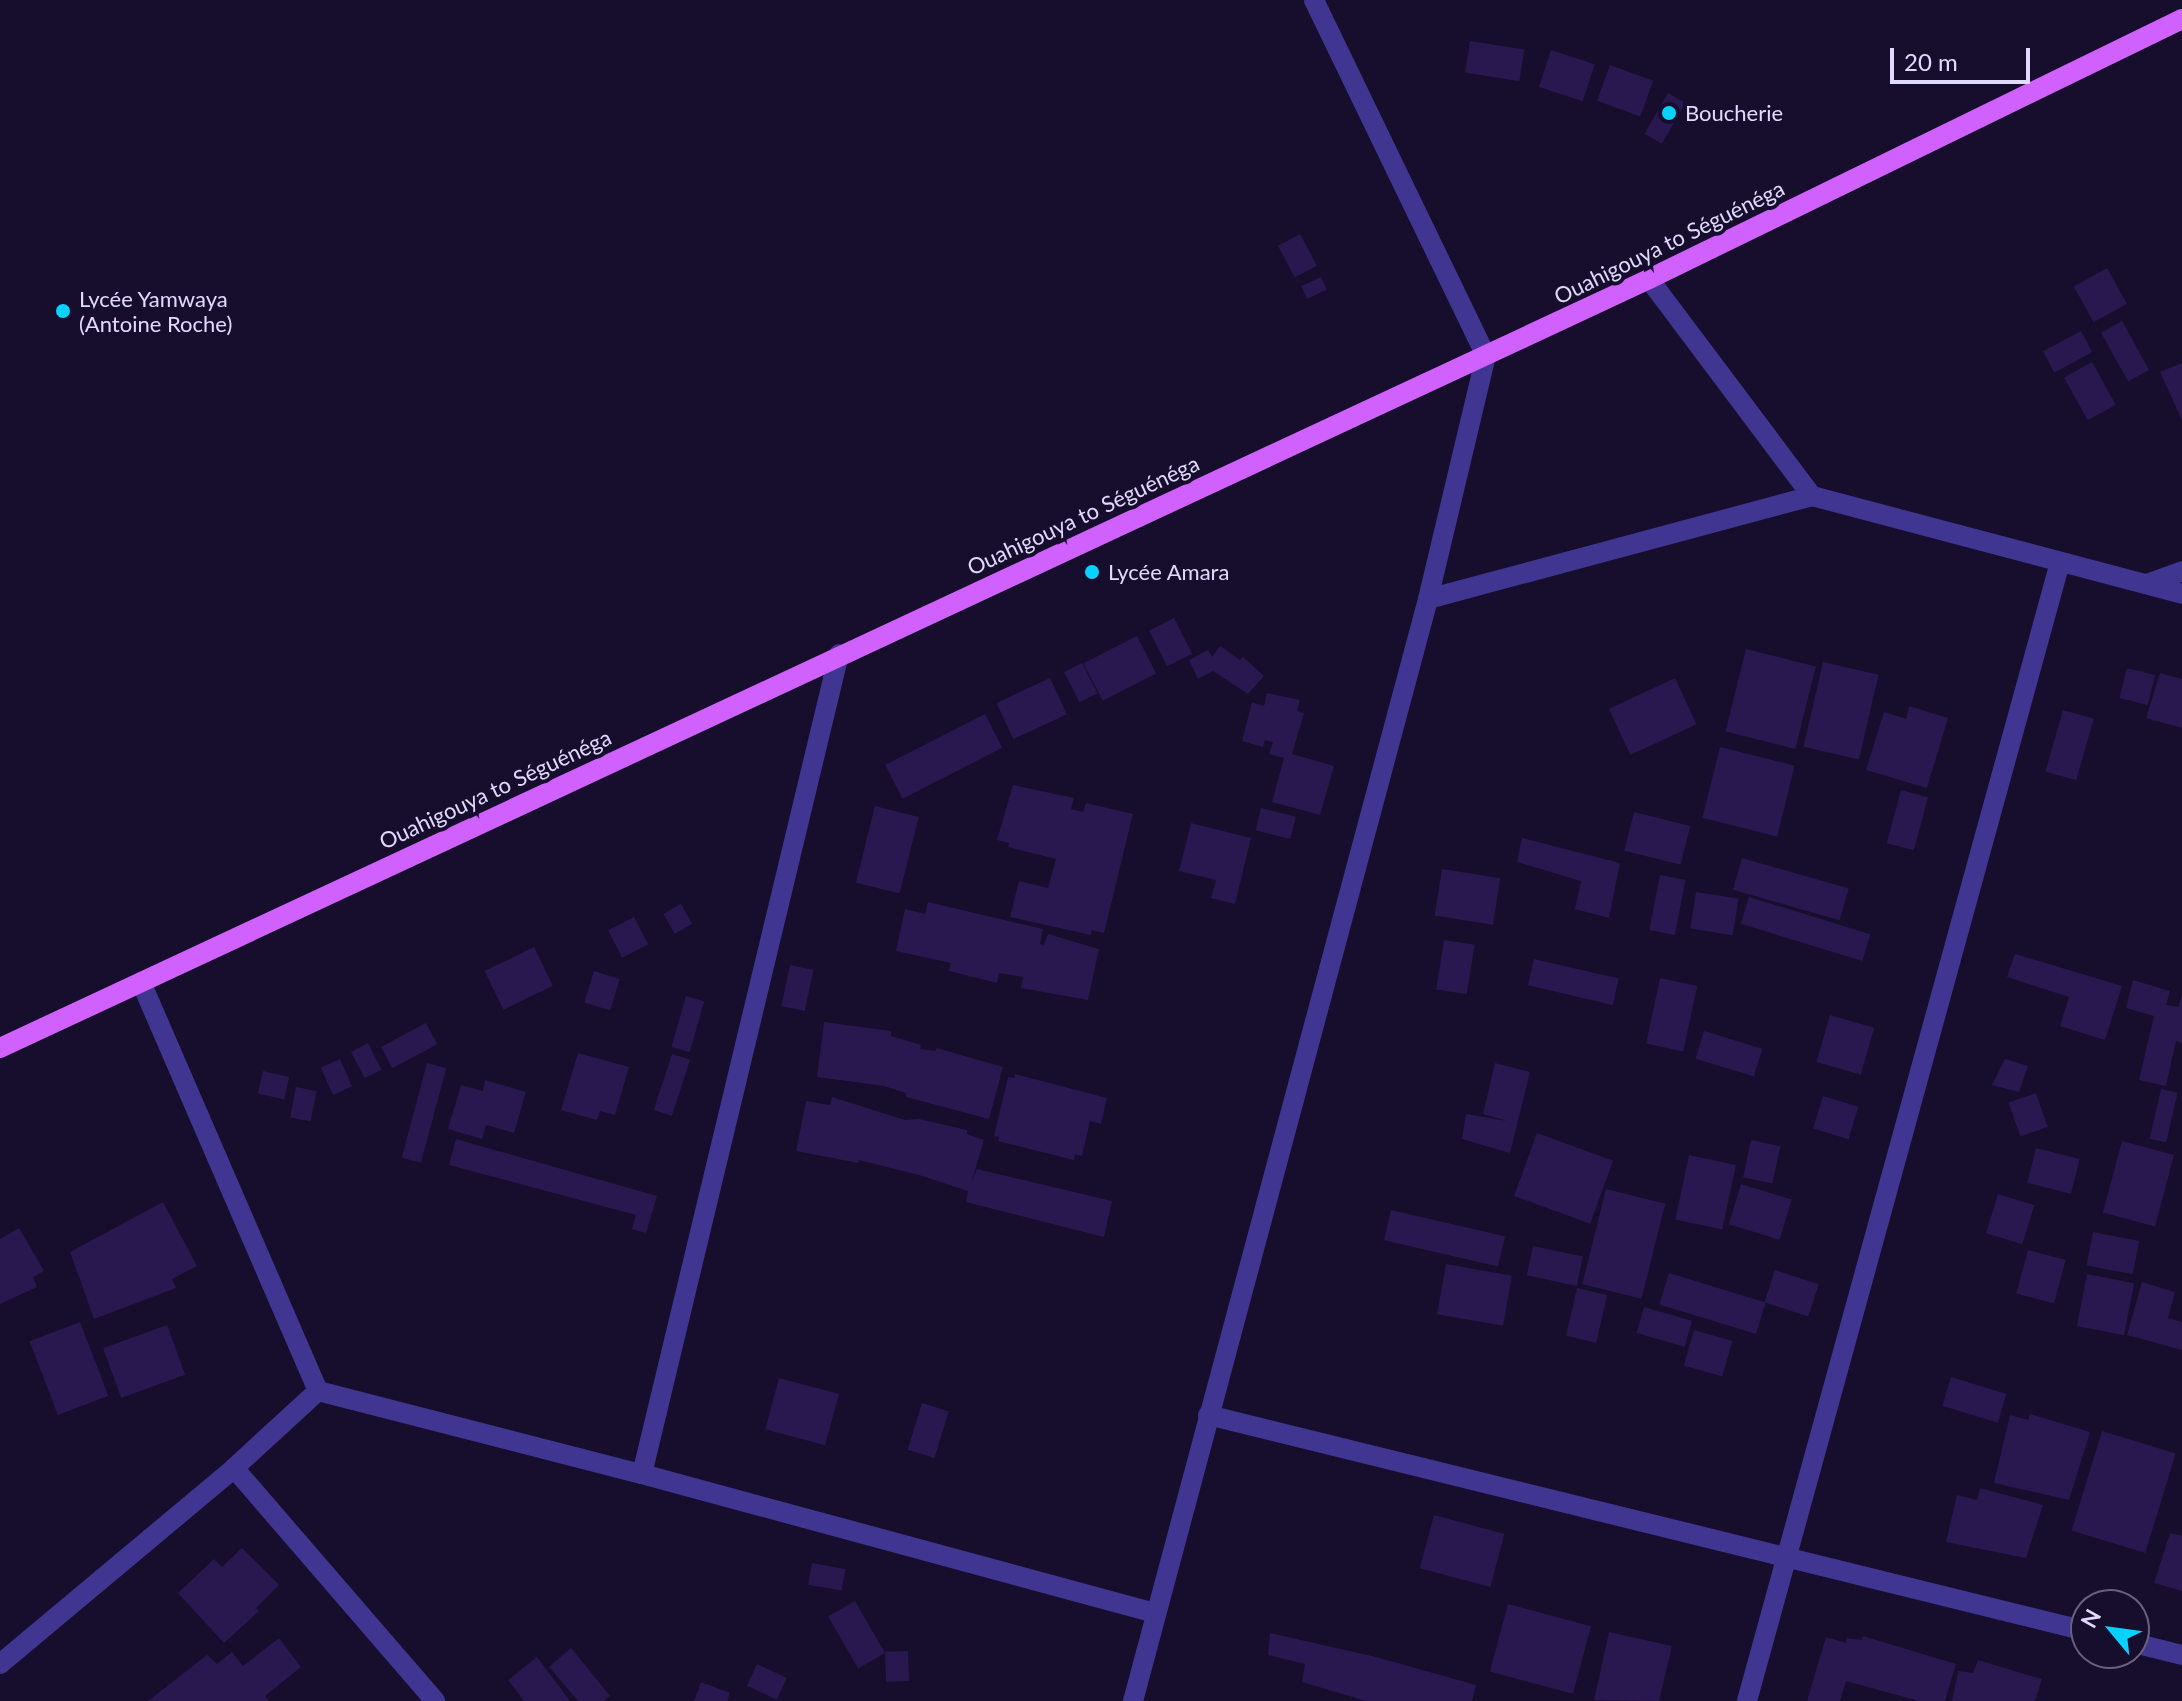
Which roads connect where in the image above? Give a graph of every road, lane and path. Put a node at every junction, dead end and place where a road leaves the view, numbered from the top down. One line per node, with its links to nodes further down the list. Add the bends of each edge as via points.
1 (1314, 0): 4 (street)
2 (2182, 19): 3 (main road, Ouahigouya to Séguénéga)
3 (1649, 279): 4 (main road, Ouahigouya to Séguénéga); 5 (street)
4 (1486, 356): 10 (street); 11 (main road, Ouahigouya to Séguénéga)
5 (1812, 496): 6 (street); 10 (street)
6 (2060, 562): 8 (street); 18 (street)
7 (2182, 571): 8 (street)
8 (2147, 584): 9 (street)
9 (2182, 594)
10 (1428, 599): 15 (street)
11 (839, 654): 12 (main road, Ouahigouya to Séguénéga); 17 (street)
12 (141, 982): 13 (main road, Ouahigouya to Séguénéga); 14 (street)
13 (0, 1048)
14 (318, 1391): 16 (street); 17 (street)
15 (1208, 1415): 18 (street); 19 (street)
16 (234, 1468): 23 (street); 24 (street)
17 (642, 1474): 19 (street)
18 (1787, 1557): 20 (street); 26 (street)
19 (1155, 1613): 25 (street)
20 (2070, 1627)
21 (2150, 1647): 22 (street)
22 (2182, 1655)
23 (0, 1664)
24 (435, 1701)
25 (1133, 1701)
26 (1747, 1701)

